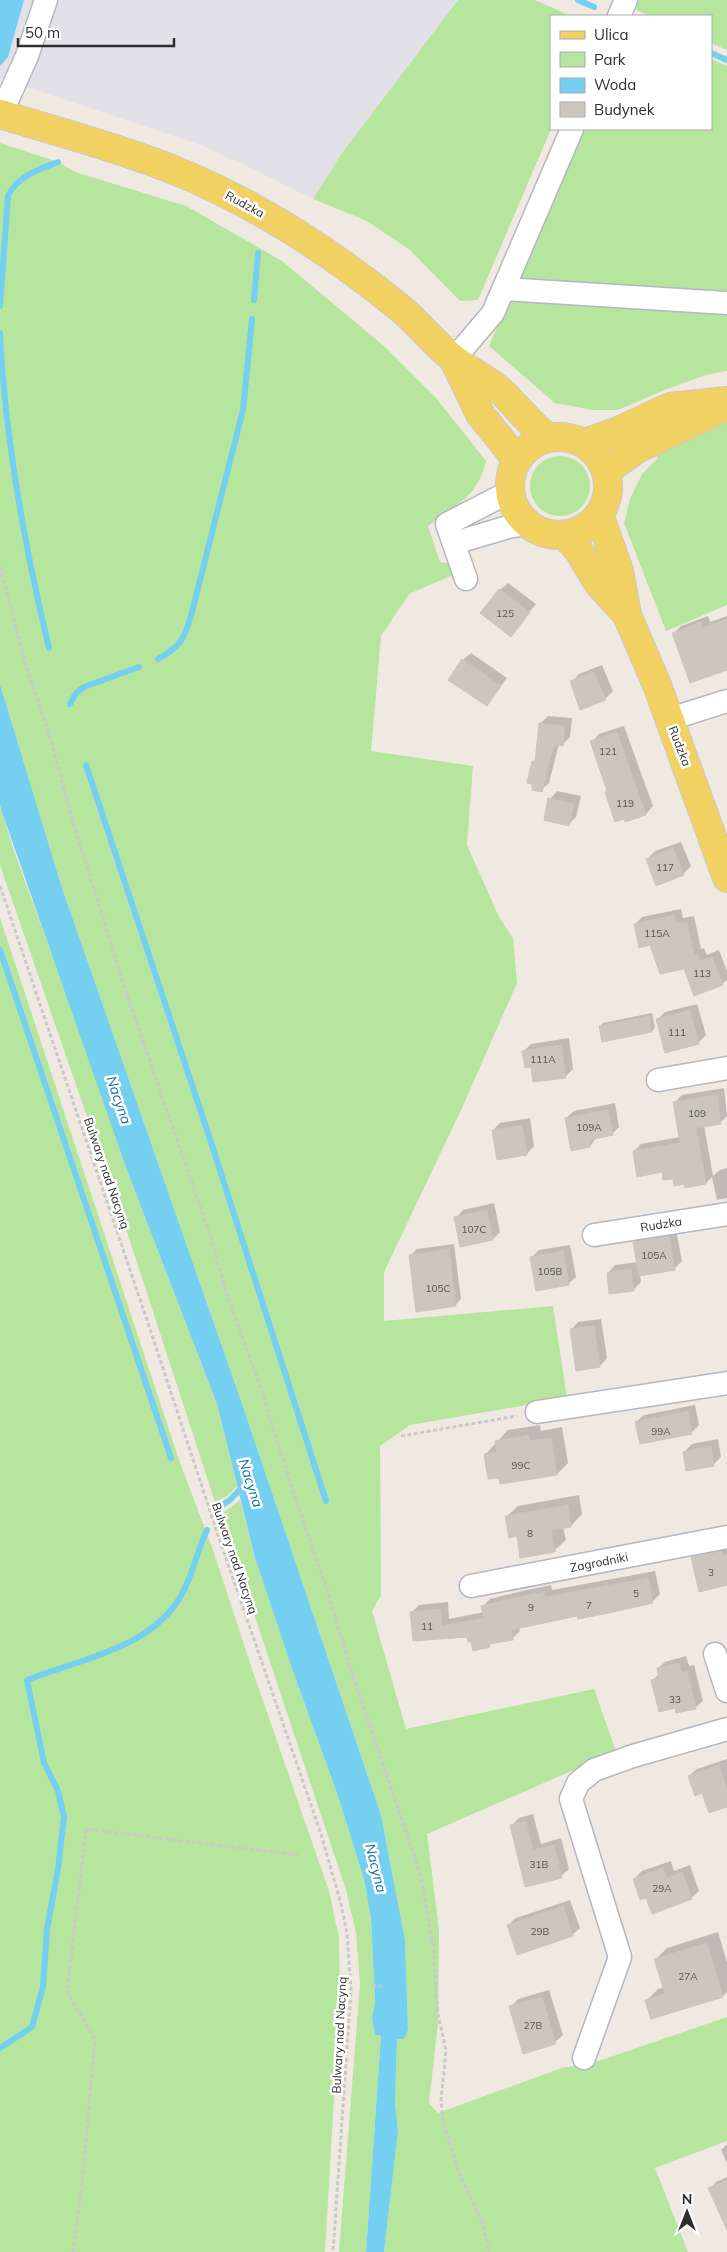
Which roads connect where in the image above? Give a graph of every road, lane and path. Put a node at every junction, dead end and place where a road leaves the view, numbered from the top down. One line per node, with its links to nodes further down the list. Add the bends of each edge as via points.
1 (46, 0): 4 (street, via 27,56)
2 (626, 0): 3 (street)
3 (619, 15)
4 (1, 114): 8 (main road, Rudzka, via 186,175 279,222 400,308)
5 (572, 130): 6 (street)
6 (504, 289): 7 (street); 8 (street, via 493,313)
7 (727, 303)
8 (454, 359): 11 (main road, Rudzka, via 504,394); 13 (main road, Rudzka, via 480,414)
9 (727, 401): 12 (main road, via 670,407)
10 (727, 406): 14 (main road, via 637,449)
11 (547, 437): 12 (main road, via 566,436); 13 (main road, via 535,442)
12 (585, 443): 14 (main road, via 595,452)
13 (516, 459): 15 (main road, via 511,470)
14 (606, 471): 16 (main road, via 608,493)
15 (509, 492): 17 (main road, via 512,504); 19 (street, via 447,524)
16 (599, 514): 18 (main road, via 584,528); 22 (main road, Rudzka, via 620,571)
17 (527, 524): 18 (main road, via 545,533); 19 (street)
18 (565, 535): 22 (main road, Rudzka, via 598,582)
19 (454, 543): 21 (street)
20 (0, 567): 45 (path, via 27,669 129,1002 211,1238 227,1295 258,1380 420,1874 432,1936 438,2014 446,2050 441,2101 443,2120 459,2173 482,2222)
21 (466, 579)
22 (628, 616): 24 (main road, Rudzka)
23 (727, 702): 24 (street)
24 (670, 719): 25 (main road, Rudzka)
25 (727, 878)
26 (0, 886): 44 (path, Bulwary nad Nacyną, via 341,1904 351,1990)
27 (727, 1068): 28 (street)
28 (658, 1080)
29 (727, 1214): 30 (street, Rudzka)
30 (594, 1235)
31 (727, 1384): 32 (street)
32 (537, 1412): 33 (path)
33 (401, 1436)
34 (727, 1536): 35 (street, Zagrodniki)
35 (471, 1586)
36 (714, 1654): 37 (street)
37 (727, 1691)
38 (727, 1729): 42 (street, via 594,1770 578,1783 571,1799 620,1957)
39 (298, 1855): 43 (path, via 86,1830 67,1993 95,2039)
40 (372, 1985): 41 (path)
41 (381, 1986)
42 (584, 2058)
43 (73, 2252)
44 (333, 2252)
45 (489, 2252)

